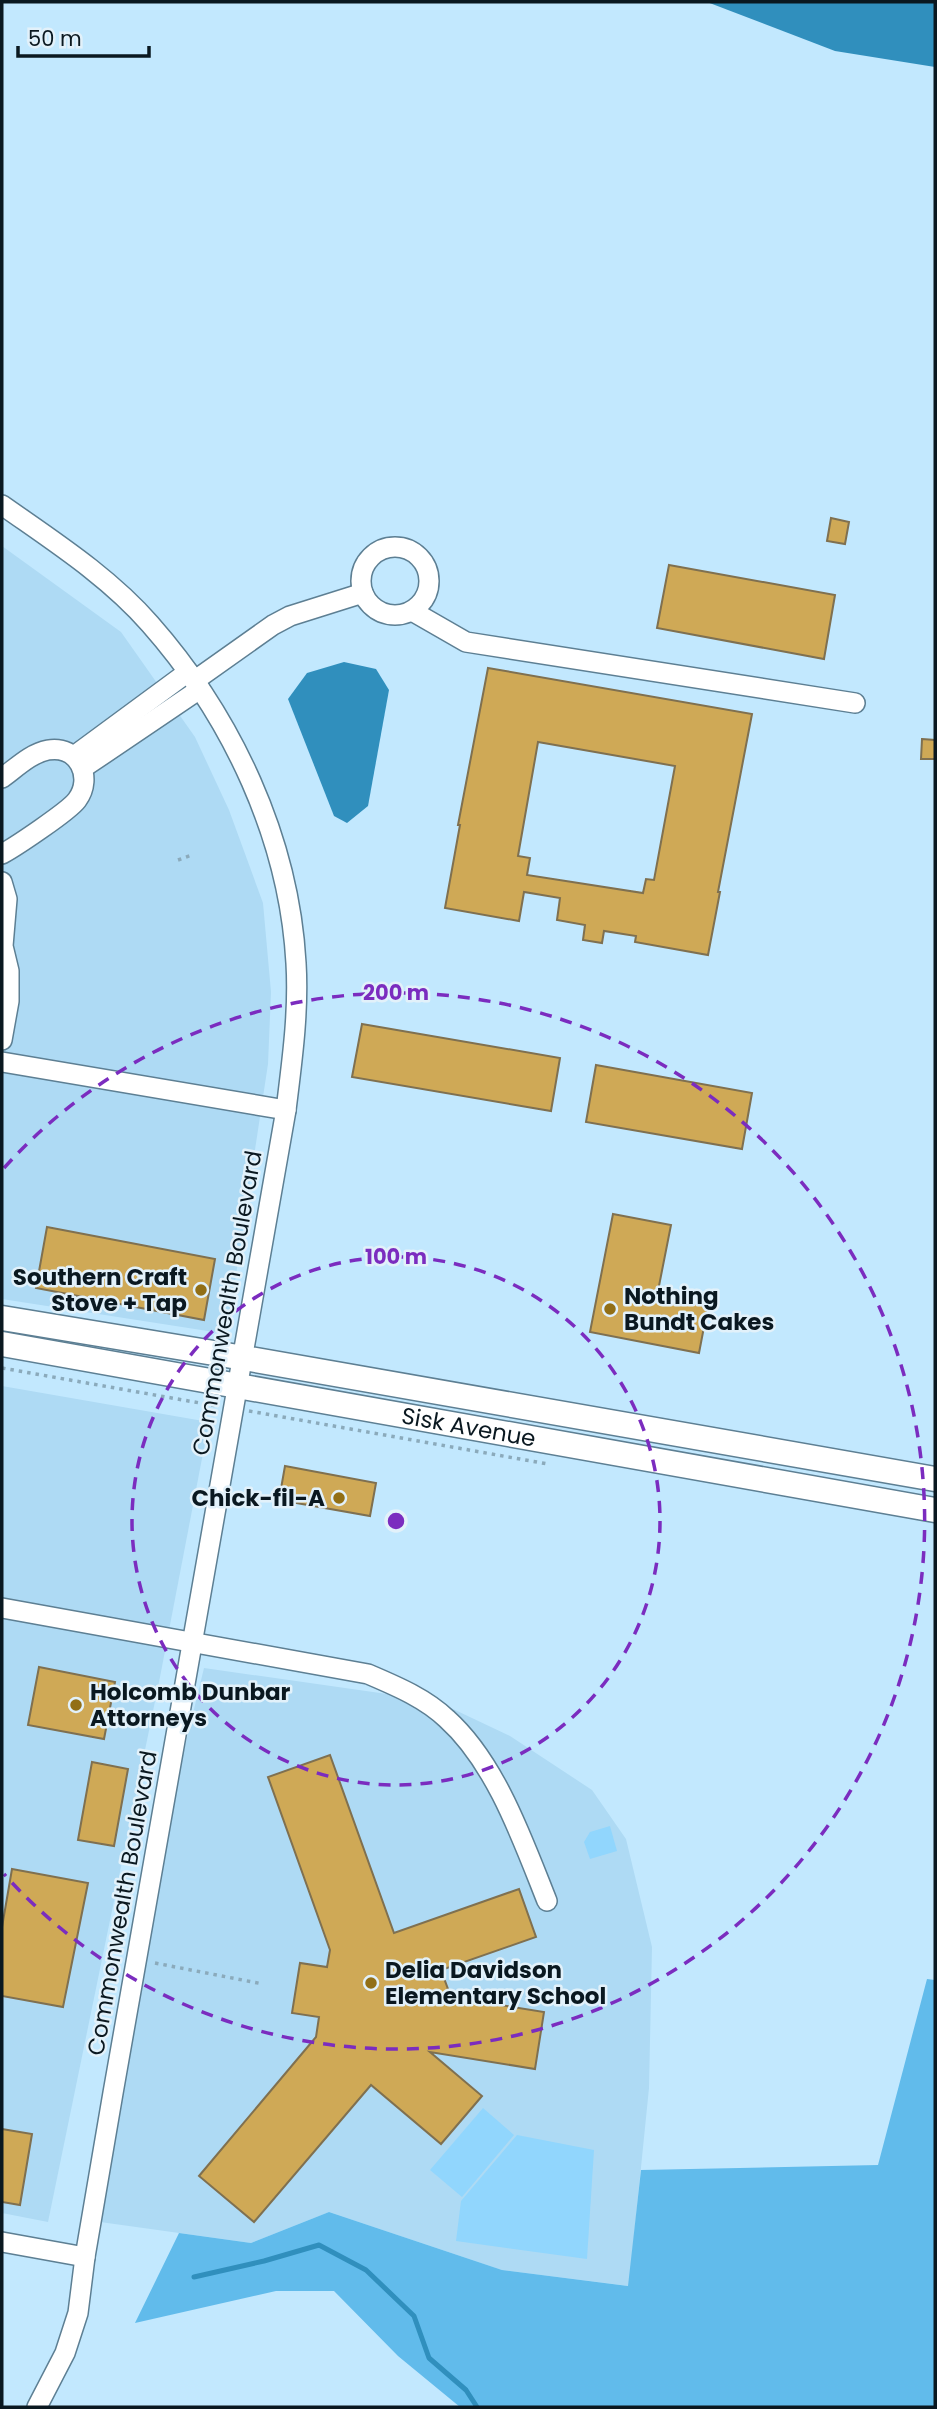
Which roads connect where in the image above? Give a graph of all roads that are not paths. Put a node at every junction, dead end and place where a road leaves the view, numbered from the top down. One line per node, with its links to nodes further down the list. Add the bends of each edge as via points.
1 (2, 505): 4 (street, Commonwealth Boulevard, via 102,578 149,623)
2 (363, 593): 3 (street, via 378,611 401,615); 3 (street, via 361,581 368,560 385,548 406,548 423,561 430,582 421,604); 4 (street, via 290,616)
3 (412, 611): 5 (street, via 466,642)
4 (194, 681): 6 (street); 12 (street, Commonwealth Boulevard, via 231,738 254,786 288,901 296,962 296,1025)
5 (855, 703)
6 (79, 762): 7 (street, via 50,750 34,754); 8 (street, via 84,783 76,802)
7 (2, 778)
8 (2, 854)
9 (2, 882): 10 (street, via 7,900 3,946 9,971)
10 (2, 1040)
11 (2, 1062): 12 (street)
12 (286, 1110): 15 (street, Commonwealth Boulevard)
13 (2, 1318): 15 (street, Sisk Avenue)
14 (2, 1344): 16 (street, Sisk Avenue)
15 (244, 1358): 16 (street, Commonwealth Boulevard); 17 (street, Sisk Avenue)
16 (236, 1398): 18 (street, Sisk Avenue, via 593,1448); 20 (street, Commonwealth Boulevard)
17 (935, 1479)
18 (935, 1510)
19 (2, 1608): 20 (street)
20 (192, 1642): 21 (street, via 368,1674 404,1689 447,1719 480,1757 504,1799); 23 (street, Commonwealth Boulevard)
21 (547, 1901)
22 (2, 2242): 23 (street)
23 (85, 2257): 24 (street, Commonwealth Boulevard, via 72,2334)
24 (37, 2407)

